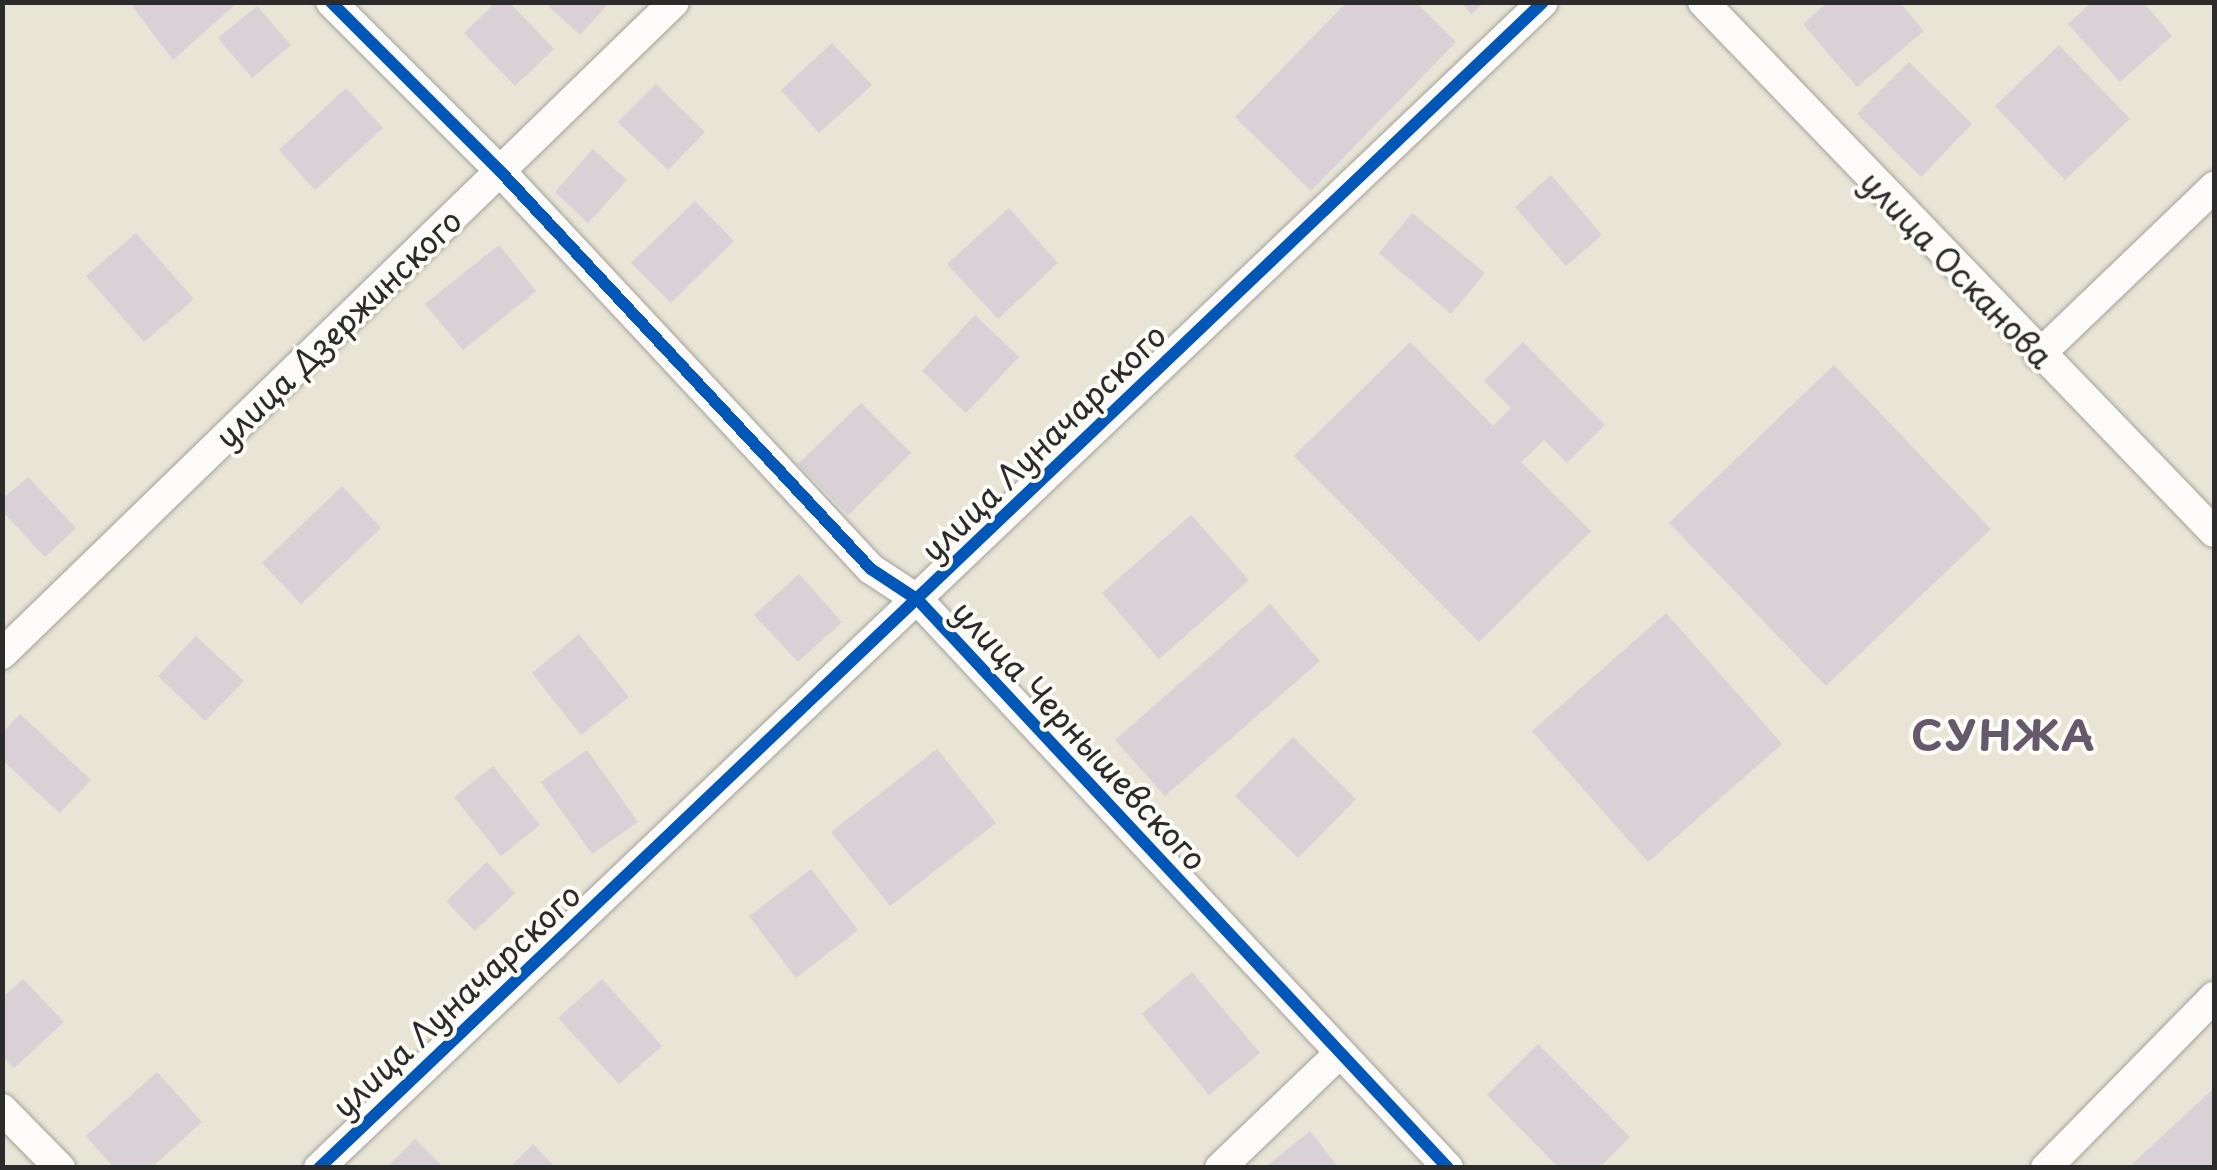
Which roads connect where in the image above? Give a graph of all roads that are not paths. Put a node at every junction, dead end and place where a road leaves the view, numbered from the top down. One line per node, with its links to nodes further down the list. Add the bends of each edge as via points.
1 (331, 2): 5 (street, улица Чернышевского)
2 (674, 2): 5 (street, улица Дзержинского)
3 (1543, 2): 9 (street, улица Луначарского)
4 (1703, 2): 7 (street, улица Осканова)
5 (500, 171): 9 (street, улица Чернышевского, via 871,569); 10 (street, улица Дзержинского)
6 (2214, 187): 7 (street)
7 (2039, 355): 8 (street, улица Осканова)
8 (2214, 532)
9 (918, 600): 12 (street, улица Чернышевского); 15 (street, улица Луначарского)
10 (2, 654)
11 (2214, 997): 18 (street)
12 (1339, 1054): 16 (street); 17 (street, улица Чернышевского)
13 (2, 1109): 14 (street)
14 (60, 1168)
15 (319, 1168)
16 (1220, 1168)
17 (1448, 1168)
18 (2046, 1168)

